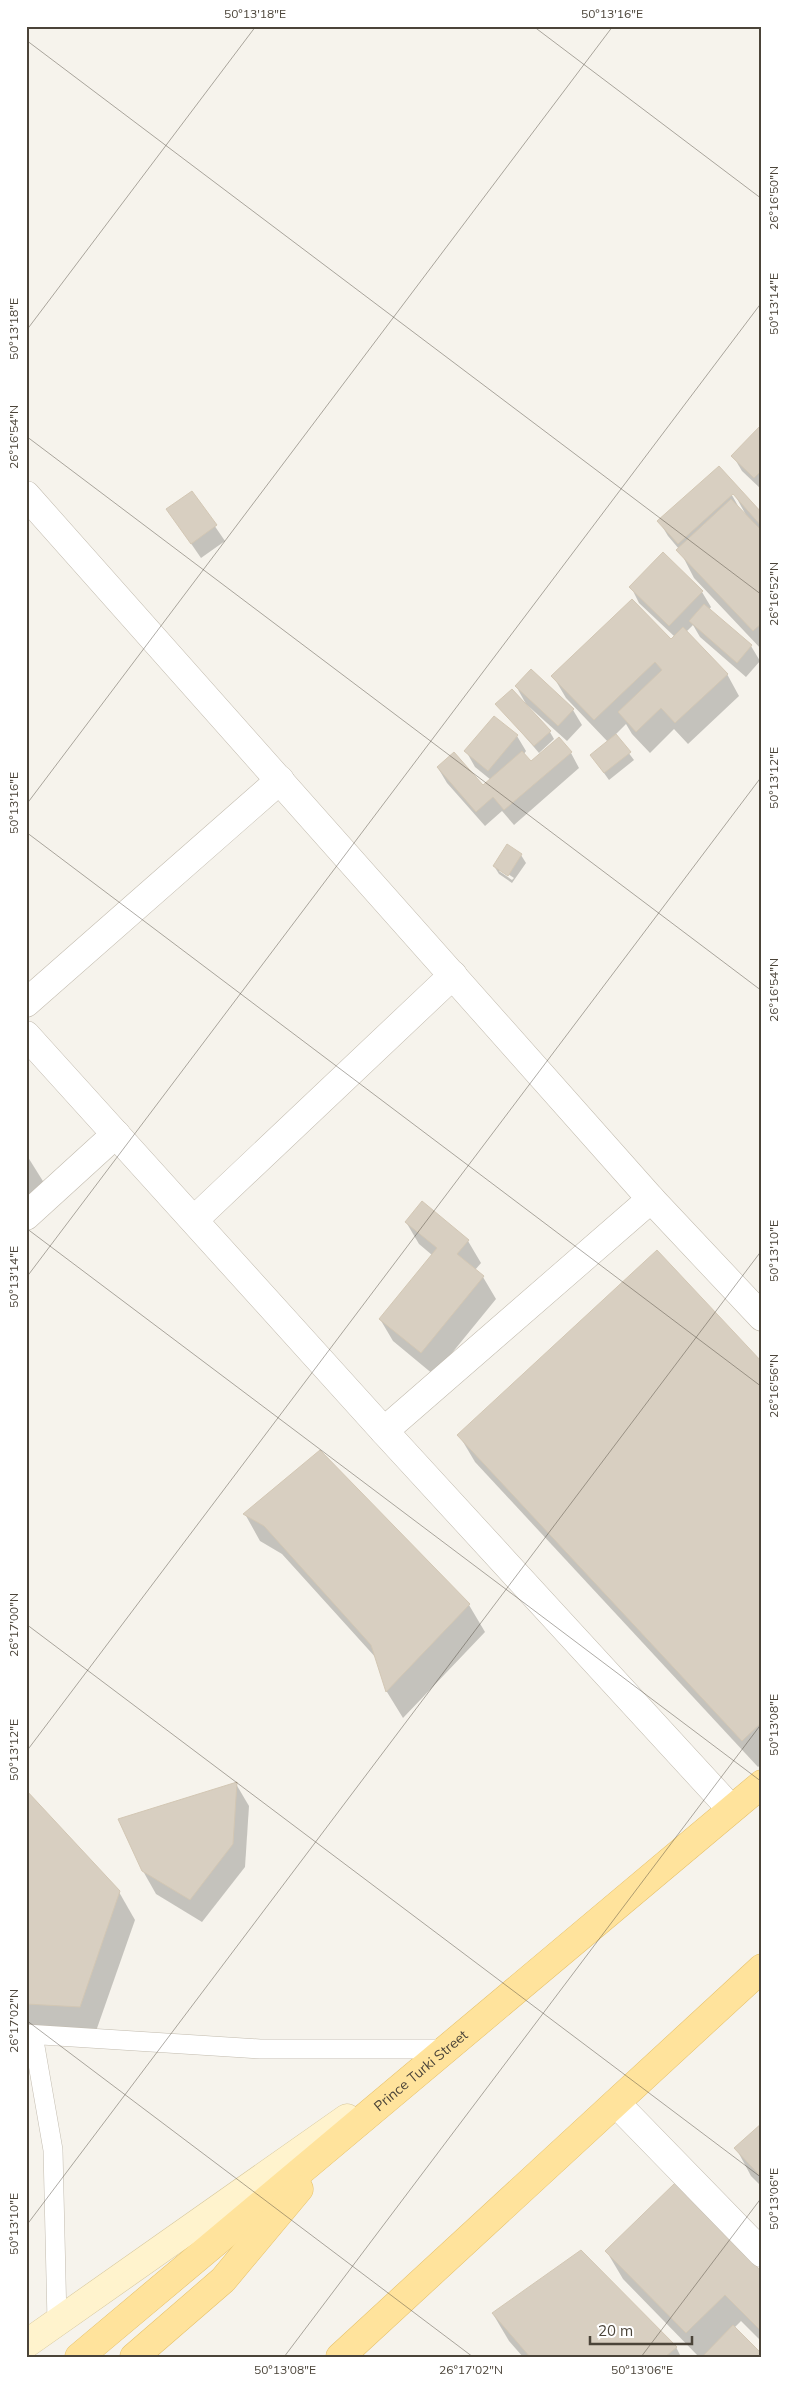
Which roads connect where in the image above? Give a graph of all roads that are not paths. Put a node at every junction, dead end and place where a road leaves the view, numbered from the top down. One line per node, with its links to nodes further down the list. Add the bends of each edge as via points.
1 (26, 495): 2 (street)
2 (280, 780): 3 (street); 4 (street)
3 (453, 975): 7 (street); 9 (street)
4 (26, 1003)
5 (26, 1034): 6 (street)
6 (116, 1134): 8 (street); 9 (street)
7 (651, 1199): 10 (street); 11 (street)
8 (26, 1216)
9 (194, 1220): 11 (street)
10 (762, 1317)
11 (384, 1431): 13 (street)
12 (762, 1784): 13 (main road, Prince Turki Street)
13 (731, 1809): 16 (main road, Prince Turki Street)
14 (762, 1968): 17 (main road)
15 (30, 2034): 16 (lane, via 260,2049); 20 (lane, via 54,2150)
16 (447, 2049): 18 (main road, Prince Turki Street); 20 (street)
17 (616, 2102): 19 (street); 24 (main road)
18 (345, 2134): 22 (main road, Prince Turki Street); 23 (main road, via 223,2280)
19 (762, 2253)
20 (57, 2321): 21 (street)
21 (26, 2344)
22 (78, 2357)
23 (134, 2357)
24 (340, 2357)

